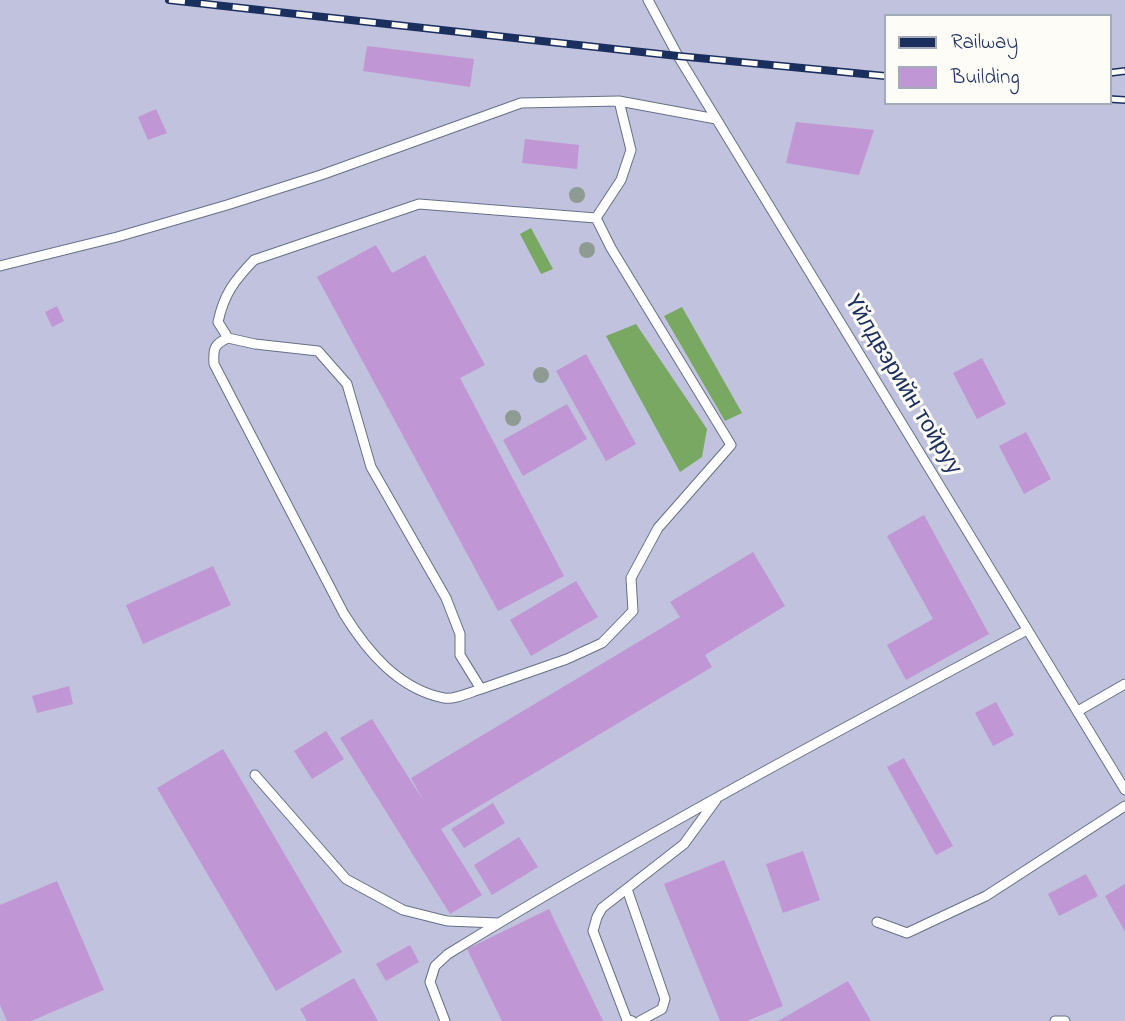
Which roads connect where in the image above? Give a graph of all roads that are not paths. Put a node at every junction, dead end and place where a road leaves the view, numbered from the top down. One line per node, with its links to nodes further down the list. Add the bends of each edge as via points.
1 (648, 0): 3 (lane, Үйлдвэрийн тойруу)
2 (619, 102): 3 (lane); 4 (lane, via 631,150 621,180); 5 (lane, via 521,103 227,205)
3 (716, 120): 7 (lane, Үйлдвэрийн тойруу)
4 (596, 218): 6 (lane, via 419,204 254,260 236,278 223,301 218,323); 9 (lane, via 731,445 658,528 631,578 633,611 603,643)
5 (0, 266)
6 (228, 338): 9 (lane, via 318,351 347,384 371,467 446,597 460,634 460,655); 9 (lane, via 213,350 214,364 344,614 368,650 412,686 446,698)
7 (1027, 630): 10 (lane, Үйлдвэрийн тойруу); 13 (lane)
8 (1125, 684): 10 (lane)
9 (481, 689)
10 (1078, 711): 12 (lane, Үйлдвэрийн тойруу)
11 (255, 775): 17 (lane, via 346,879 403,910 447,921)
12 (1125, 790)
13 (719, 795): 15 (lane, via 684,844); 17 (lane)
14 (1125, 806): 16 (lane, via 986,896 936,921 907,933)
15 (627, 889): 19 (lane, via 602,908 593,931 627,1020); 20 (lane, via 665,999 662,1009)
16 (877, 922)
17 (498, 923): 18 (lane, via 435,966 430,982)
18 (445, 1021)
19 (632, 1021)
20 (640, 1021)
21 (1055, 1021): 22 (lane)
22 (1065, 1021)

